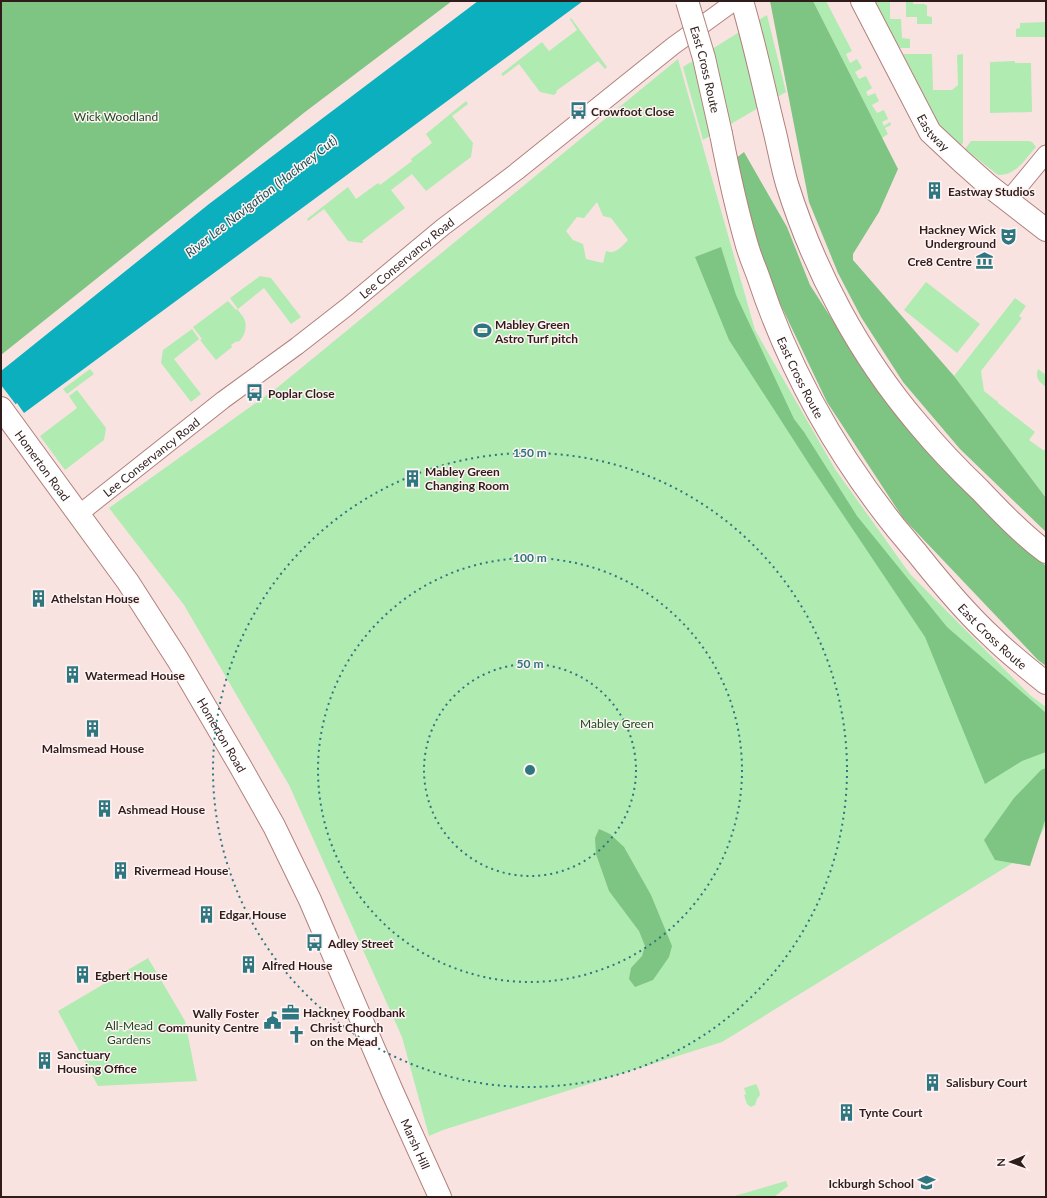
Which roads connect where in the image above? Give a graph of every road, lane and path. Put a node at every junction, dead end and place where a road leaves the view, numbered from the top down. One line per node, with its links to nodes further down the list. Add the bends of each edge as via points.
1 (687, 1): 11 (main road, East Cross Route, bridge, via 704,58 746,244 765,298 806,392 868,491 937,578 990,636)
2 (735, 1): 9 (street, Lee Conservancy Road, via 673,46 443,227 347,307)
3 (742, 1): 10 (main road, via 787,182 801,226 838,307 896,396 922,429 1014,525)
4 (862, 1): 6 (main road, Eastway, via 930,132 961,162)
5 (1046, 154): 6 (street)
6 (1008, 200): 7 (main road, Eastway)
7 (1046, 230)
8 (1, 408): 9 (main road, Homerton Road)
9 (79, 514): 12 (main road, Homerton Road, via 128,582 175,655 274,826 310,900)
10 (1046, 552)
11 (1046, 683)
12 (392, 1091): 13 (main road, Marsh Hill)
13 (440, 1197)

